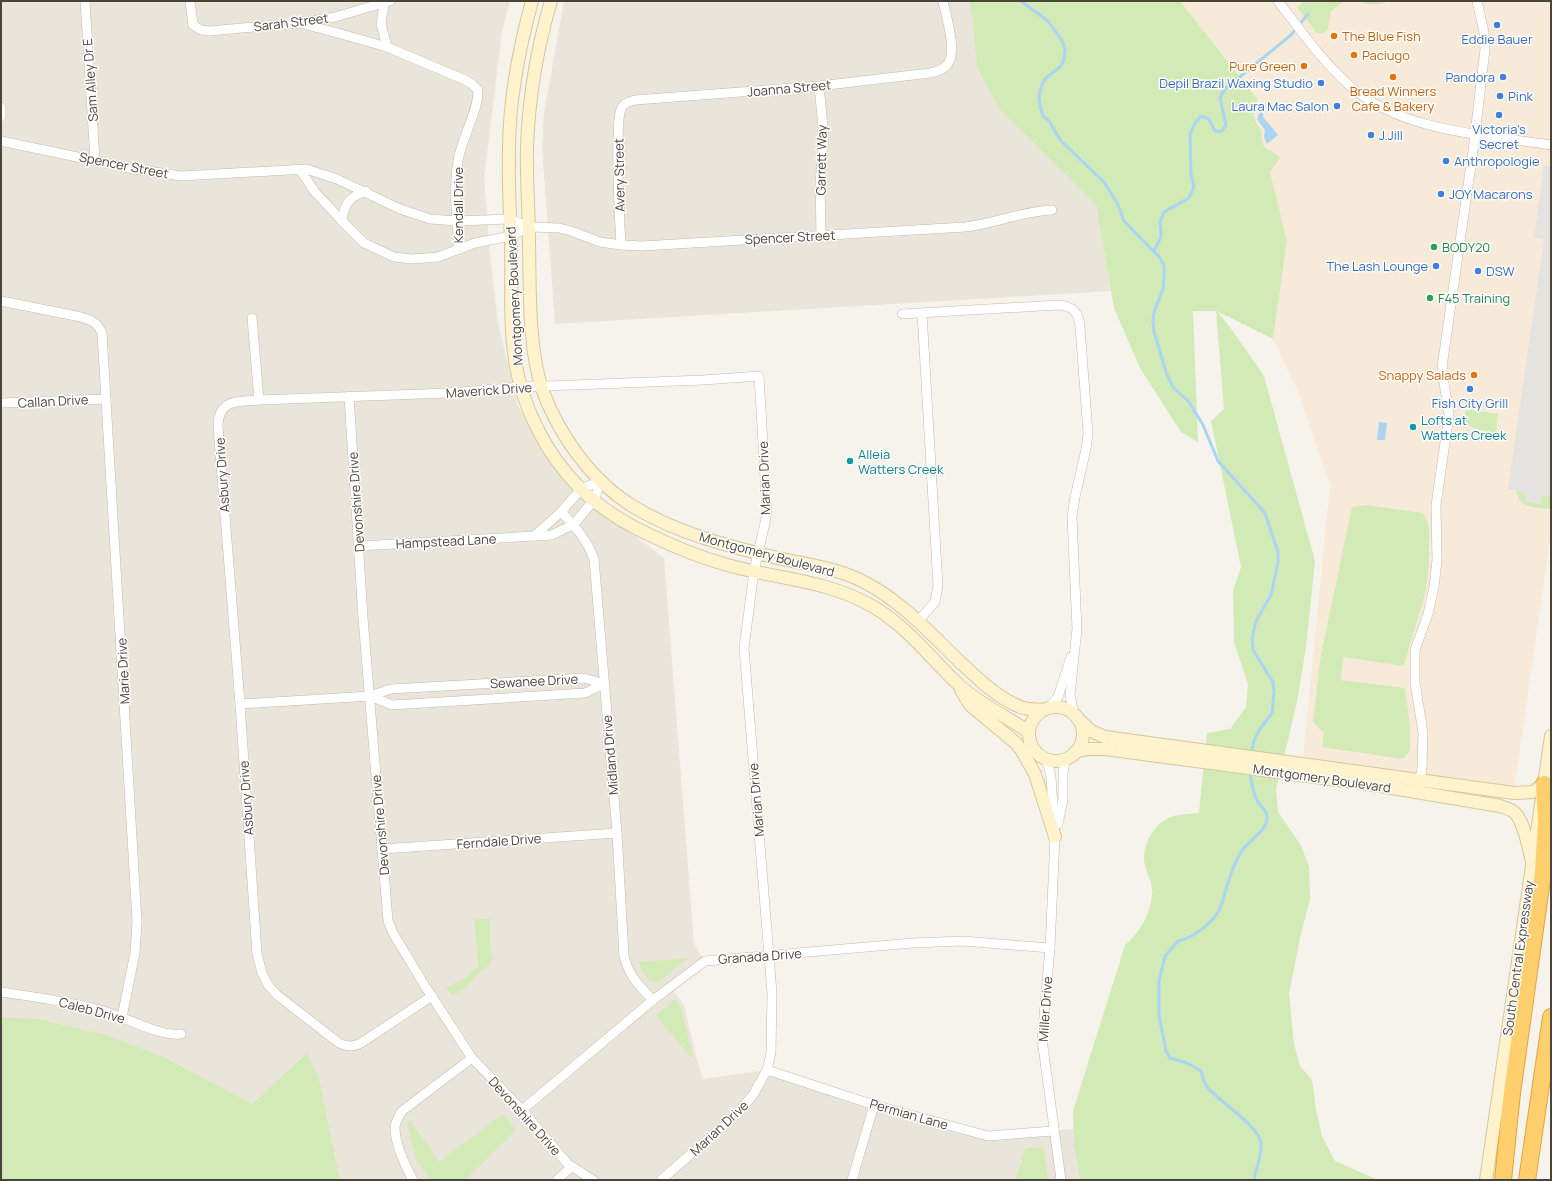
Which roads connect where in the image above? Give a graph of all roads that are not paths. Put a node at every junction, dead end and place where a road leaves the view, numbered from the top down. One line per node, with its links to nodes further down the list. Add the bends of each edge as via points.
1 (85, 1): 18 (street, Sam Alley Dr E)
2 (190, 1): 9 (street, Sarah Street, via 192,21 196,28 201,30)
3 (532, 1): 22 (street, Montgomery Boulevard, via 516,68 511,111)
4 (551, 1): 25 (street, Montgomery Boulevard, via 543,27 529,110)
5 (943, 1): 11 (street, Joanna Street, via 952,48 950,60 939,71)
6 (1477, 1): 15 (street, via 1485,43)
7 (387, 2): 9 (street, Sarah Street, via 336,17); 10 (street, Sarah Street, via 381,24)
8 (1280, 2): 15 (street, via 1333,69 1379,106 1413,121)
9 (299, 23): 10 (street)
10 (386, 47): 24 (street, Kendall Drive, via 465,80 478,90 477,100 460,148 456,187)
11 (819, 86): 12 (street, Joanna Street, via 636,100); 26 (street, Garrett Way, via 824,136 820,184)
12 (623, 106): 28 (street, Avery Street, via 619,123 618,168)
13 (1, 107): 14 (street)
14 (1, 117)
15 (1475, 134): 17 (street); 65 (street, via 1443,365 1449,415 1436,505 1437,560 1434,587 1428,614 1414,650 1415,682 1423,733)
16 (1, 141): 18 (street, Spencer Street)
17 (1551, 145)
18 (95, 160): 19 (street, Spencer Street, via 181,176)
19 (300, 170): 20 (street, Spencer Street, via 306,169); 23 (street, via 315,192)
20 (366, 191): 23 (street, via 348,202 343,211); 24 (street, Spencer Street, via 430,219)
21 (1052, 210): 26 (street, Spencer Street, via 1026,213 983,225 965,227)
22 (510, 219): 24 (street, Spencer Street); 25 (street); 27 (street, Montgomery Boulevard)
23 (342, 221): 29 (street, via 364,243 394,258 438,257)
24 (457, 221): 29 (street, Kendall Drive)
25 (529, 227): 27 (street); 28 (street, Spencer Street, via 558,228 600,242); 35 (street, Montgomery Boulevard, via 529,289 536,366)
26 (821, 235): 28 (street, Spencer Street, via 642,246)
27 (511, 236): 29 (street, via 475,243); 36 (street, Montgomery Boulevard, via 515,360)
28 (621, 245)
29 (459, 250)
30 (1, 301): 38 (street, Marie Drive, via 81,317 98,324 102,333)
31 (922, 313): 32 (street); 51 (street, via 938,586 935,602); 52 (street, via 1059,305 1068,307 1078,316 1088,425 1086,449 1072,517)
32 (902, 314)
33 (252, 318): 39 (street)
34 (759, 376): 35 (street, Maverick Drive); 49 (street, Marian Drive, via 767,500 766,524)
35 (542, 386): 36 (street, Maverick Drive); 42 (street, Montgomery Boulevard, via 561,430)
36 (521, 387): 37 (street, Maverick Drive, via 448,393); 43 (street, Montgomery Boulevard, via 546,443 566,473)
37 (349, 396): 39 (street, Maverick Drive); 48 (street, Devonshire Drive)
38 (106, 399): 40 (street, Callan Drive); 77 (street, Marie Drive, via 137,921 135,953)
39 (259, 400): 41 (street, Maverick Drive, via 231,402)
40 (1, 404)
41 (221, 410): 56 (street, Asbury Drive, via 218,427)
42 (601, 481): 43 (street); 44 (street, Hampstead Lane); 49 (street, Montgomery Boulevard, via 634,507 677,529)
43 (581, 489): 44 (street, Montgomery Boulevard); 45 (street)
44 (594, 500): 46 (street, Hampstead Lane); 50 (street, Montgomery Boulevard, via 625,522 672,545 725,565)
45 (561, 512): 46 (street, Midland Drive); 47 (street)
46 (574, 524): 47 (street, Hampstead Lane, via 552,535); 54 (street, Midland Drive, via 594,559)
47 (534, 536): 48 (street, Hampstead Lane)
48 (358, 546): 55 (street, Devonshire Drive)
49 (758, 554): 50 (street, Marian Drive); 51 (street, Montgomery Boulevard, via 835,571 862,581 884,594)
50 (754, 571): 53 (street, Montgomery Boulevard, via 814,583 852,596 874,607 912,638); 73 (street, Marian Drive, via 744,648)
51 (918, 621): 57 (street, Montgomery Boulevard, via 994,691 1019,706)
52 (1077, 638): 57 (street, via 1058,697); 58 (street, via 1070,695)
53 (953, 679): 59 (street, Montgomery Boulevard, via 991,710); 69 (street, via 970,705 1016,743 1026,757 1035,774)
54 (604, 684): 55 (street, Sewanee Drive, via 584,678 391,689); 55 (street, Sewanee Drive, via 585,693 392,705); 68 (street, Midland Drive)
55 (370, 696): 56 (street, Sewanee Drive); 70 (street, Devonshire Drive)
56 (240, 704): 75 (street, Asbury Drive, via 257,954 268,985 339,1044 347,1046 361,1043)
57 (1046, 708): 58 (street, via 1062,707); 59 (street, via 1035,717)
58 (1076, 716): 61 (street, via 1083,732 1079,746); 62 (street, Montgomery Boulevard, via 1091,731 1105,737)
59 (1029, 732): 63 (street, via 1033,748)
60 (1551, 736): 66 (street, South Central Expressway)
61 (1071, 755): 62 (street, Montgomery Boulevard, via 1087,749 1104,749); 63 (street, via 1052,760); 69 (street, Miller Drive, via 1062,776 1062,799)
62 (1205, 756): 64 (street, Montgomery Boulevard)
63 (1045, 758): 69 (street, Miller Drive, via 1051,777)
64 (1316, 771): 65 (street, Montgomery Boulevard); 67 (street, Montgomery Boulevard)
65 (1420, 780): 66 (street, Montgomery Boulevard, via 1518,793 1533,792); 67 (street)
66 (1544, 784): 71 (street, South Central Expressway); 93 (highway, via 1546,822 1543,872 1512,1093)
67 (1418, 792): 71 (street, Montgomery Boulevard, via 1511,810 1516,814 1524,830)
68 (617, 833): 70 (street, Ferndale Drive); 76 (street, Midland Drive, via 627,968 637,984)
69 (1055, 837): 72 (street, Miller Drive)
70 (382, 849): 75 (street, Devonshire Drive, via 388,921)
71 (1532, 861): 92 (street, South Central Expressway)
72 (1050, 948): 73 (street, Granada Drive, via 963,941); 84 (street, Miller Drive, via 1042,1039)
73 (769, 956): 76 (street, Granada Drive, via 705,961); 81 (street, Marian Drive, via 772,993 771,1053)
74 (1, 992): 77 (street, Caleb Drive, via 86,1006)
75 (432, 996): 80 (street, Devonshire Drive)
76 (654, 1000): 83 (street, Granada Drive)
77 (122, 1017): 79 (street, Caleb Drive, via 163,1033)
78 (1551, 1017): 94 (highway)
79 (181, 1034)
80 (472, 1058): 83 (street, Devonshire Drive); 86 (street, via 402,1110 398,1116 395,1128)
81 (767, 1070): 82 (street, Permian Lane); 89 (street, Marian Drive, via 753,1095 738,1113)
82 (874, 1105): 84 (street, Permian Lane, via 988,1136); 90 (street)
83 (522, 1110): 85 (street, Devonshire Drive)
84 (1053, 1131): 91 (street, Miller Drive)
85 (571, 1167): 87 (street); 88 (street, Devonshire Drive)
86 (413, 1180)
87 (557, 1180)
88 (593, 1180)
89 (661, 1180)
90 (852, 1180)
91 (1061, 1180)
92 (1486, 1180)
93 (1503, 1180)
94 (1527, 1180)

